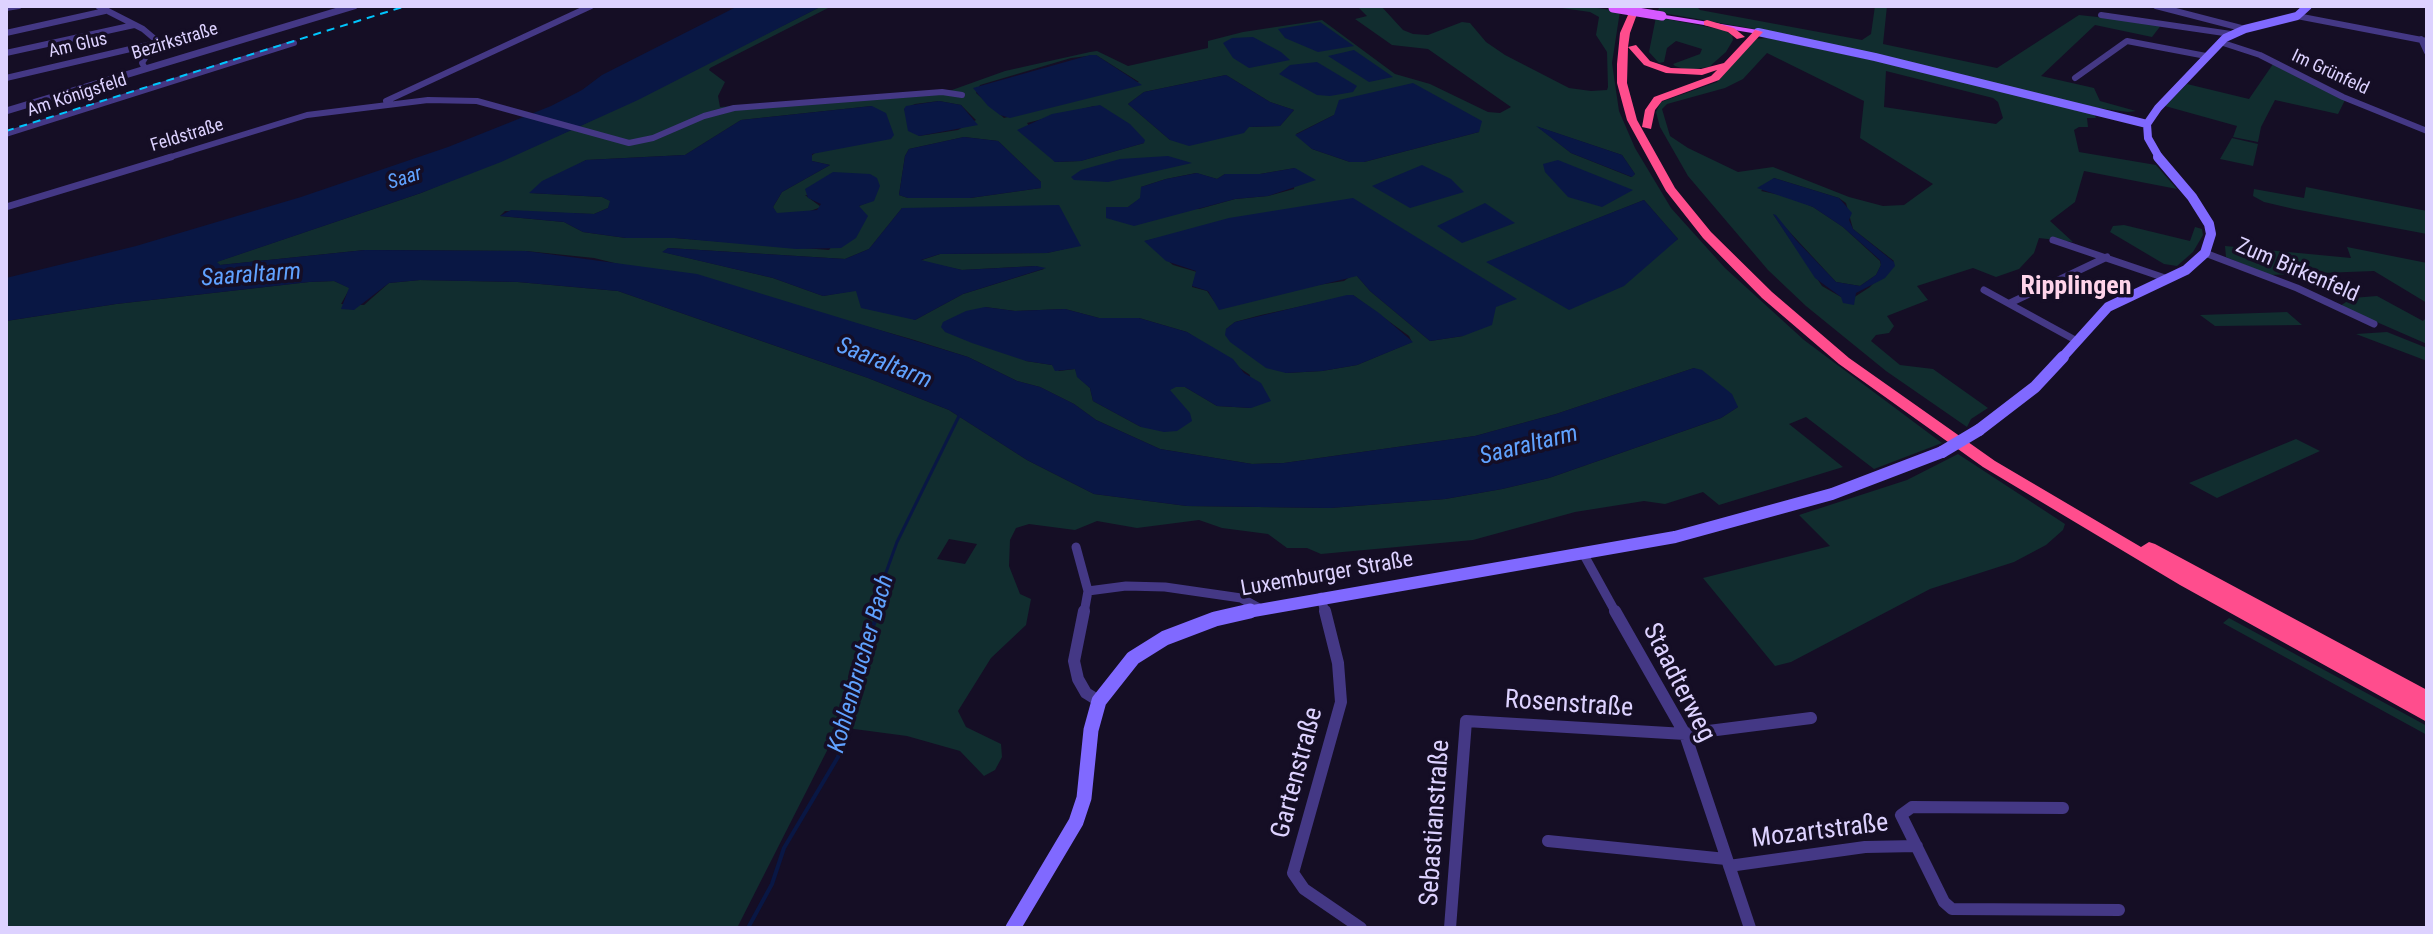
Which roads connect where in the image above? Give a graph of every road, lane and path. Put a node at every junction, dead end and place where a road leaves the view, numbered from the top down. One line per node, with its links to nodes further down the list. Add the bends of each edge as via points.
1 (19, 6): 10 (street)
2 (98, 6): 12 (street)
3 (354, 6): 30 (street, Bezirkstraße)
4 (591, 6): 34 (street)
5 (1601, 6): 11 (main road)
6 (1636, 6): 56 (highway, via 1625,33 1622,64 1632,120 1670,189 1767,295 1844,361 1989,464)
7 (1647, 6): 26 (highway)
8 (2156, 6): 17 (street)
9 (2308, 6): 14 (main road)
10 (6, 8)
11 (1613, 8): 15 (main road, bridge)
12 (105, 11): 16 (street); 19 (street)
13 (2101, 15): 20 (street)
14 (2297, 16): 17 (main road); 22 (street)
15 (1707, 23): 18 (main road); 21 (highway)
16 (134, 25): 24 (street); 28 (street)
17 (2245, 29): 20 (main road)
18 (1756, 32): 21 (highway); 36 (main road); 37 (highway, via 1715,78 1658,99)
19 (6, 33)
20 (2231, 34): 23 (main road)
21 (1740, 37): 26 (highway, via 1721,65 1702,72 1654,66)
22 (2424, 40): 27 (street)
23 (2220, 42): 29 (main road); 38 (street, Im Grünfeld)
24 (156, 43): 30 (street, via 142,63); 31 (street, Am Glus)
25 (294, 43): 39 (street, Am Königsfeld)
26 (1633, 47): 37 (highway, via 1634,84)
27 (2427, 52)
28 (6, 53)
29 (2206, 56): 32 (street, via 2127,41); 36 (main road)
30 (145, 68): 35 (street, Bezirkstraße)
31 (6, 78)
32 (2075, 78)
33 (962, 95): 34 (street, via 942,92 734,108 653,138 620,142 490,104 454,99)
34 (380, 105): 40 (street, Feldstraße, via 297,118)
35 (6, 111)
36 (2147, 124): 42 (main road, via 2153,150 2209,224)
37 (1647, 127): 54 (highway, via 1670,170 1717,233 1814,323 1893,384 2074,504)
38 (2427, 131)
39 (6, 134)
40 (6, 207)
41 (2053, 240): 43 (street)
42 (2205, 253): 44 (main road, Luxemburger Straße); 47 (street, Zum Birkenfeld)
43 (2107, 257): 44 (street); 46 (street)
44 (2168, 279): 48 (main road, Luxemburger Straße, via 2117,300)
45 (1984, 290): 46 (street)
46 (2010, 303): 48 (street)
47 (2374, 324)
48 (2077, 341): 50 (main road, Luxemburger Straße, bridge, via 2007,409 1942,452 1832,494 1685,535)
49 (1076, 547): 51 (street)
50 (1584, 555): 52 (main road, Luxemburger Straße); 59 (street, Staadterweg)
51 (1088, 591): 53 (street, via 1165,587 1241,598); 55 (street, via 1074,661 1086,693)
52 (1321, 597): 53 (main road, Luxemburger Straße); 66 (street, Gartenstraße, via 1338,663 1341,702 1293,873 1304,889)
53 (1259, 608): 55 (main road, Luxemburger Straße, via 1189,627 1148,647 1122,668)
54 (2427, 699)
55 (1099, 701): 65 (main road, Luxemburger Straße, via 1076,822)
56 (2427, 714)
57 (1811, 718): 59 (street, Rosenstraße)
58 (1466, 721): 59 (street, Rosenstraße); 67 (street, Sebastianstraße)
59 (1685, 734): 63 (street, Staadterweg)
60 (2063, 808): 62 (street, Mozartstraße, via 1912,807 1901,815)
61 (1548, 841): 63 (street, Mozartstraße)
62 (1917, 846): 63 (street, Mozartstraße); 64 (street, Mozartstraße, via 1952,909)
63 (1727, 862): 68 (street, Staadterweg)
64 (2119, 910)
65 (1013, 928)
66 (1361, 928)
67 (1450, 928)
68 (1750, 928)

